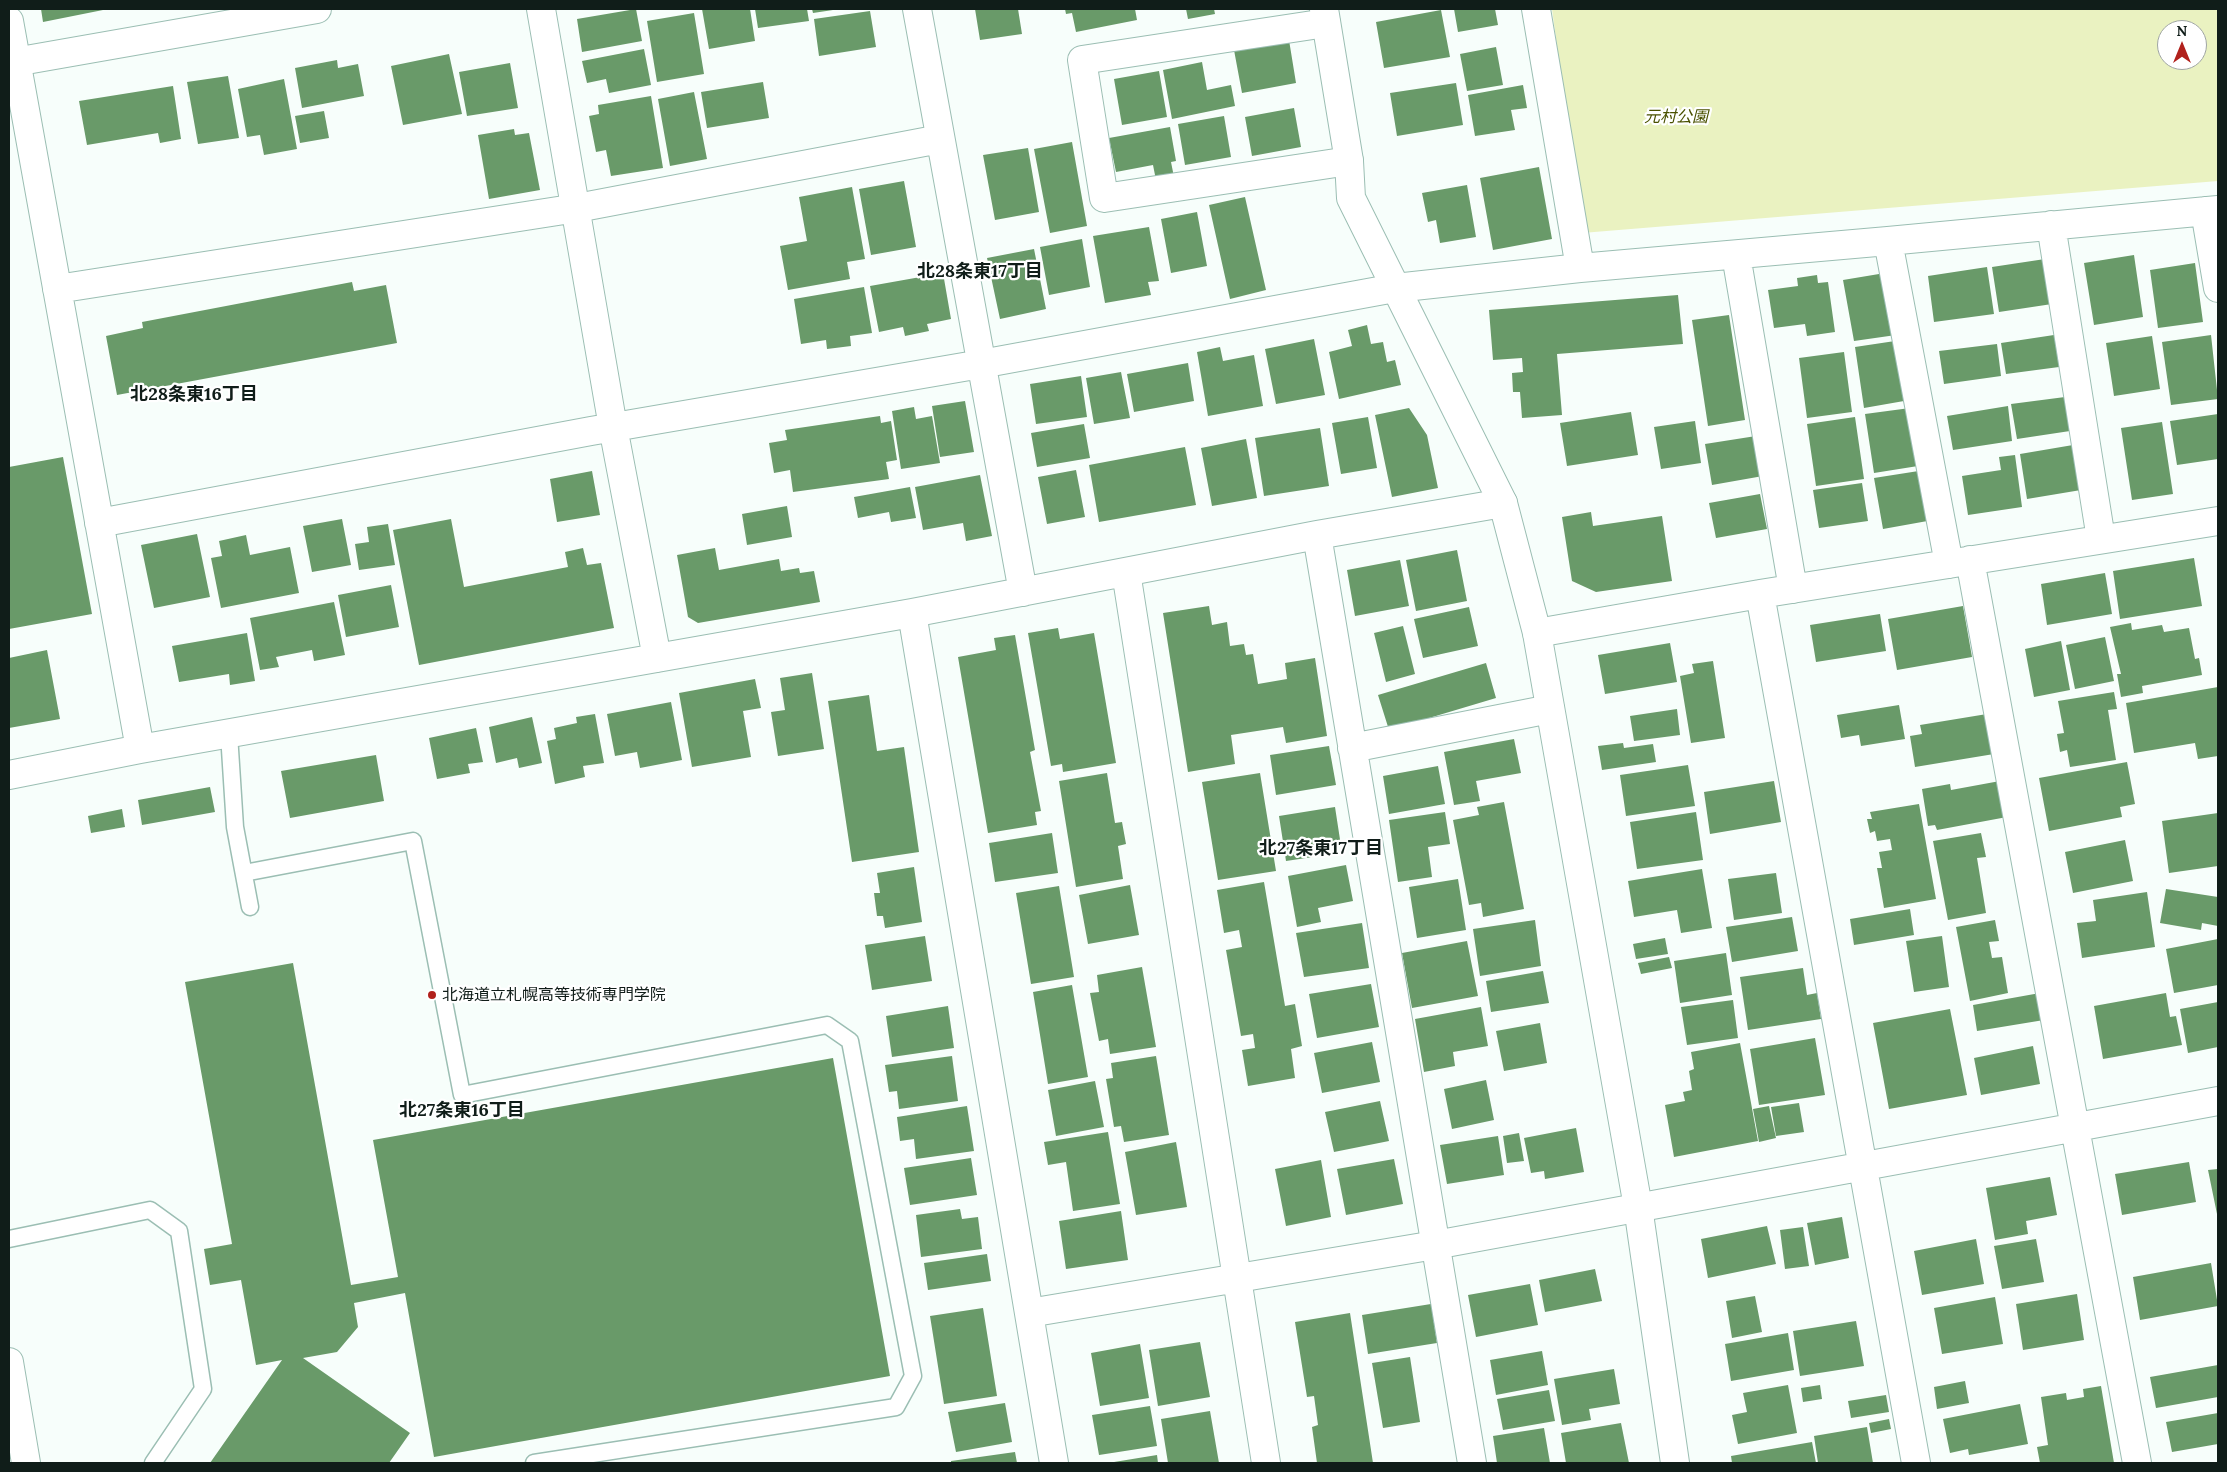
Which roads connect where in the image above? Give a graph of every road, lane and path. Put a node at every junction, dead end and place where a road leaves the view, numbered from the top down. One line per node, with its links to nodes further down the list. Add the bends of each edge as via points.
1 (317, 9): 5 (street)
2 (541, 9): 11 (street)
3 (917, 9): 9 (street)
4 (1536, 9): 16 (street)
5 (245, 15): 8 (street)
6 (1325, 16): 10 (street); 10 (street, via 1082,60 1104,198)
7 (9, 21): 8 (street)
8 (12, 62): 17 (street)
9 (940, 140): 11 (street); 20 (street)
10 (1348, 161): 18 (street, via 1351,198)
11 (577, 208): 17 (street); 21 (street)
12 (2212, 211): 13 (street); 19 (street)
13 (2051, 225): 14 (street); 26 (street)
14 (1888, 241): 15 (street); 27 (street)
15 (1736, 255): 16 (street); 29 (street)
16 (1580, 268): 18 (street)
17 (57, 288): 24 (street)
18 (1395, 288): 20 (street); 22 (street)
19 (2218, 288)
20 (981, 364): 21 (street); 30 (street)
21 (613, 427): 24 (street); 34 (street)
22 (1503, 503): 25 (street); 33 (street)
23 (2218, 521): 26 (street)
24 (99, 523): 38 (street)
25 (1317, 535): 28 (street); 37 (street)
26 (2102, 540): 27 (street)
27 (1960, 562): 29 (street); 43 (street)
28 (1126, 572): 30 (street); 48 (street)
29 (1793, 589): 31 (street)
30 (1023, 592): 32 (street)
31 (1760, 594): 33 (street); 44 (street)
32 (912, 613): 34 (street); 49 (street)
33 (1537, 633): 35 (street)
34 (657, 658): 36 (street)
35 (1550, 709): 37 (street); 45 (street)
36 (229, 734): 38 (street); 40 (lane, via 235,826)
37 (1352, 748): 47 (street)
38 (140, 749): 39 (street)
39 (9, 775)
40 (244, 873): 41 (lane); 53 (lane, via 412,841 462,1095 827,1025 850,1041 913,1376 896,1407)
41 (250, 907)
42 (2218, 1101): 43 (street)
43 (2074, 1126): 44 (street); 59 (street)
44 (1863, 1165): 45 (street); 58 (street)
45 (1638, 1207): 47 (street); 57 (street)
46 (9, 1240): 52 (lane, via 150,1210 179,1232 203,1389)
47 (1435, 1245): 48 (street); 56 (street)
48 (1236, 1279): 49 (street); 55 (street)
49 (1029, 1313): 54 (street)
50 (9, 1362): 51 (street)
51 (26, 1463)
52 (153, 1463)
53 (534, 1463)
54 (1054, 1463)
55 (1266, 1463)
56 (1472, 1463)
57 (1675, 1463)
58 (1916, 1463)
59 (2137, 1463)

